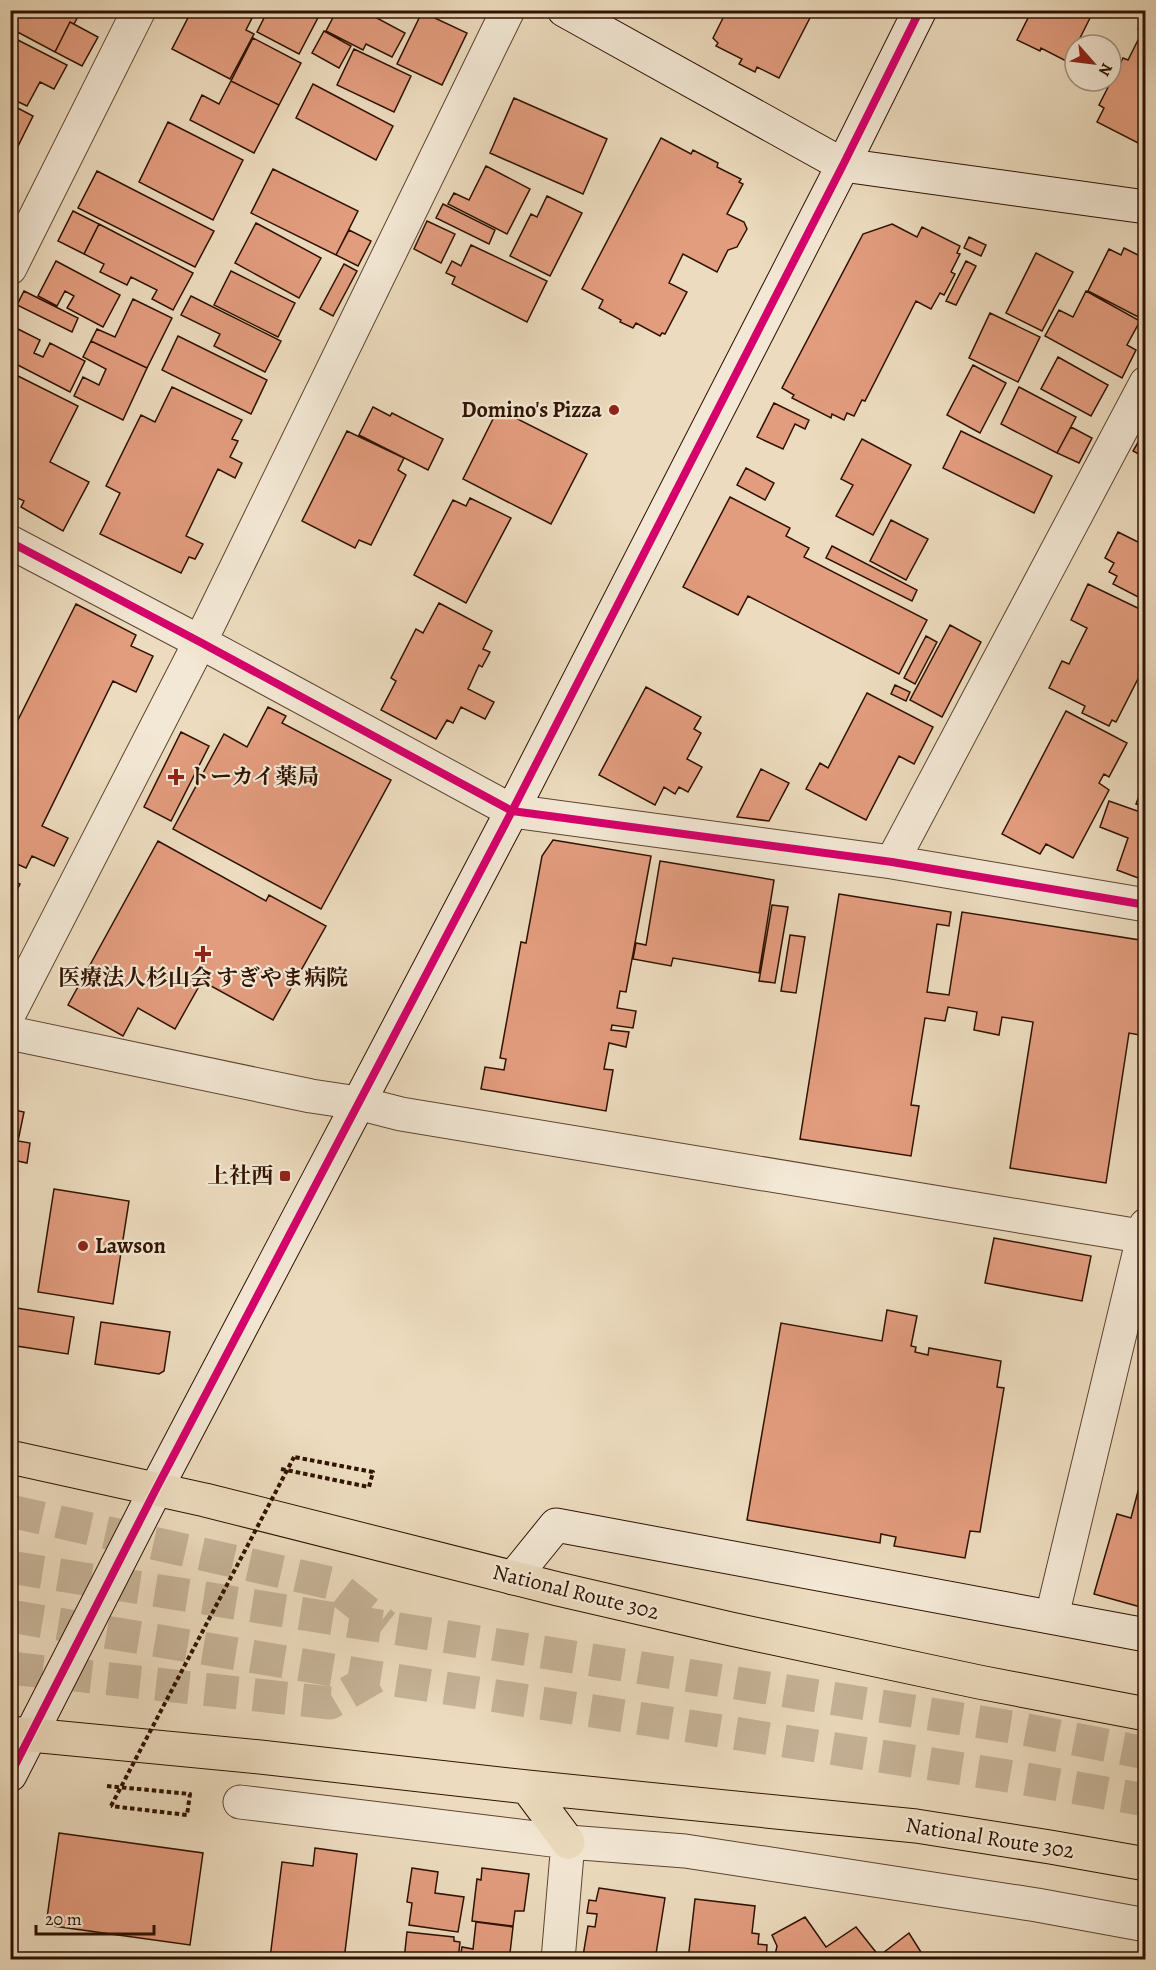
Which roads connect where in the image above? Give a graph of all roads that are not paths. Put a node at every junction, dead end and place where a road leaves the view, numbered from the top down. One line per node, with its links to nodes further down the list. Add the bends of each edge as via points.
1 (139, 10): 7 (street)
2 (508, 10): 10 (street)
3 (564, 10): 5 (street)
4 (920, 10): 5 (street)
5 (843, 165): 6 (street); 11 (street)
6 (1146, 207)
7 (10, 268)
8 (1146, 383): 12 (street)
9 (10, 542): 10 (street)
10 (200, 642): 11 (street); 14 (street)
11 (512, 811): 12 (street); 16 (street)
12 (892, 862): 13 (street)
13 (1146, 905)
14 (10, 1012)
15 (10, 1033): 16 (street)
16 (358, 1103): 17 (street, via 401,1114); 19 (street)
17 (1144, 1233): 21 (street)
18 (10, 1457): 19 (highway, National Route 302)
19 (156, 1489): 20 (highway, National Route 302); 24 (street)
20 (513, 1578): 21 (street, via 556,1524); 23 (highway, National Route 302, via 812,1647)
21 (1052, 1616): 22 (street)
22 (1146, 1635)
23 (1146, 1714)
24 (20, 1735): 25 (street); 26 (highway, National Route 302)
25 (10, 1775)
26 (527, 1787): 28 (highway); 29 (highway, National Route 302, via 916,1826)
27 (240, 1802): 28 (street)
28 (568, 1842): 30 (street, via 686,1851); 31 (street)
29 (1146, 1864)
30 (1146, 1924)
31 (558, 1959)

